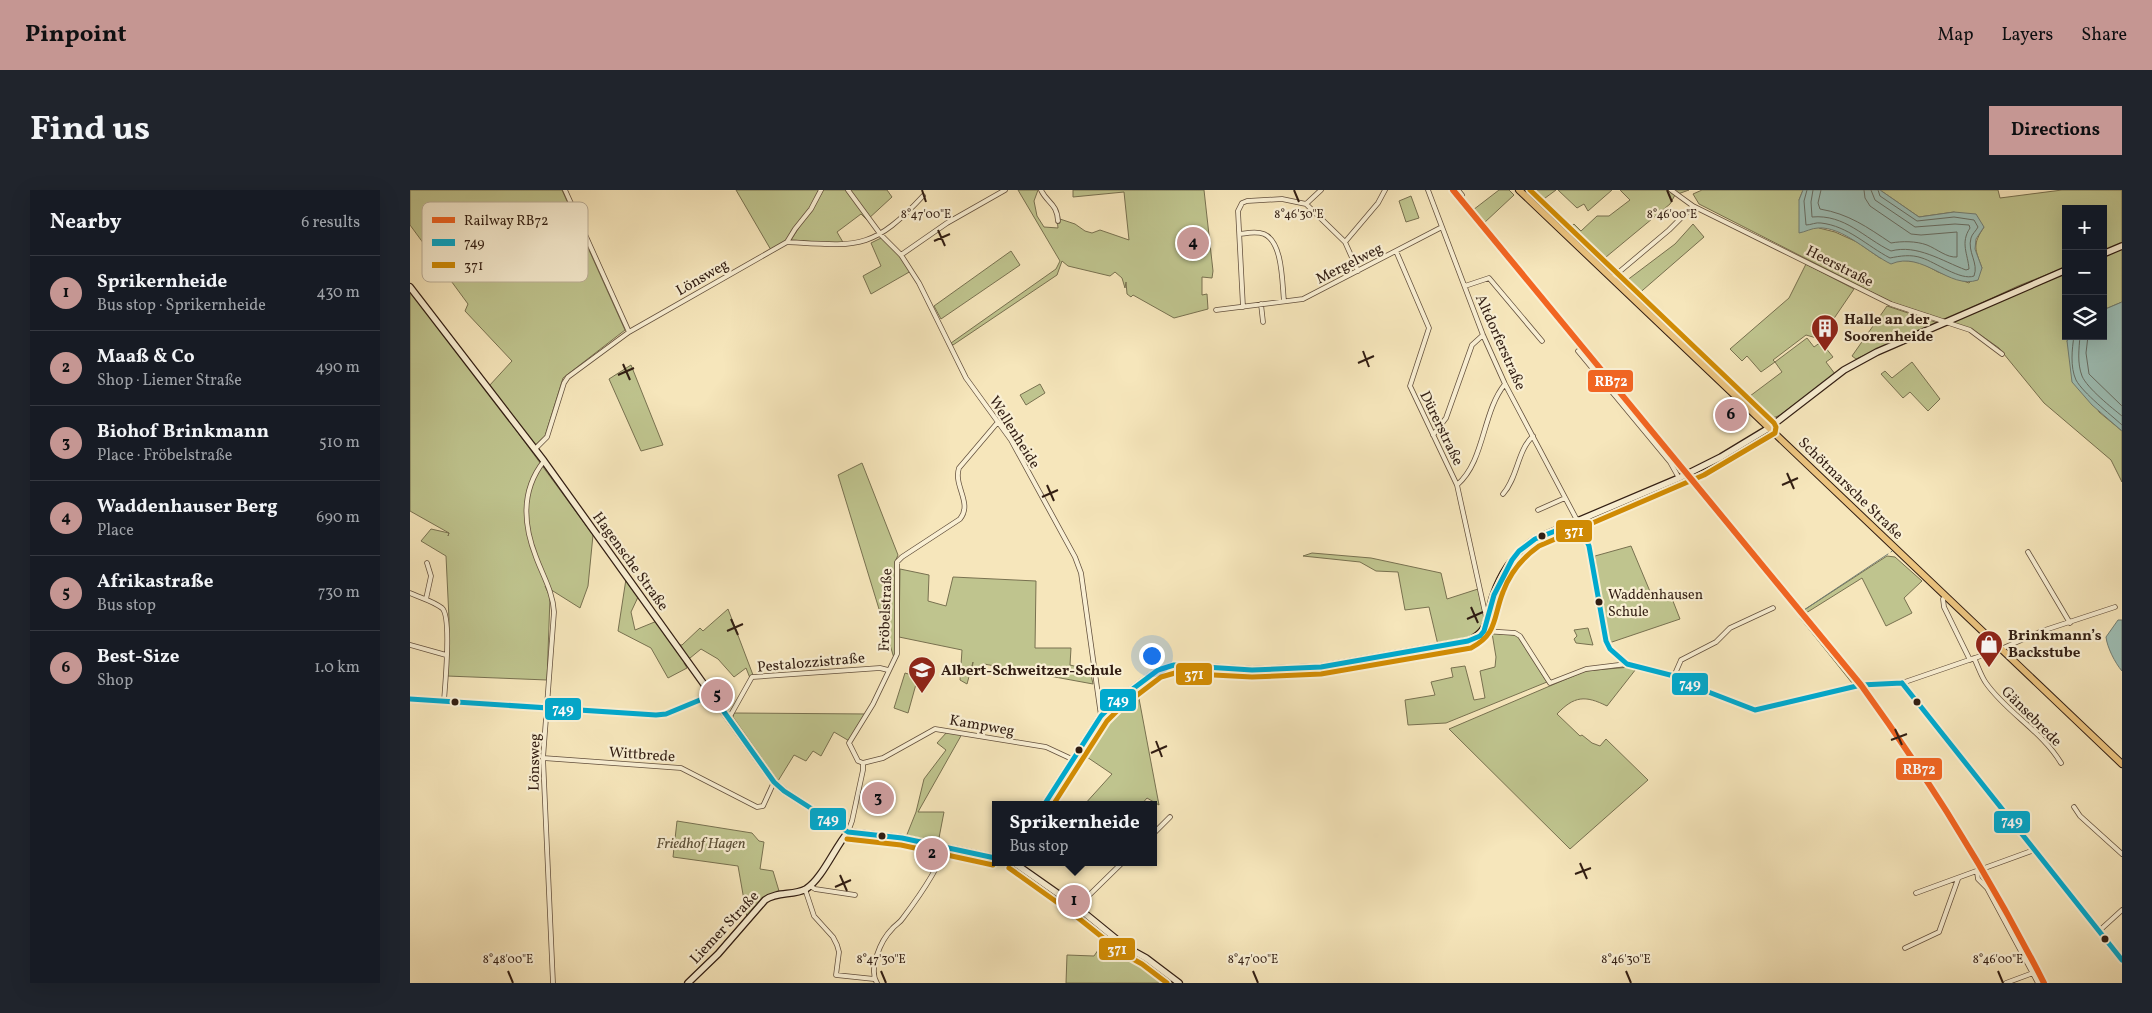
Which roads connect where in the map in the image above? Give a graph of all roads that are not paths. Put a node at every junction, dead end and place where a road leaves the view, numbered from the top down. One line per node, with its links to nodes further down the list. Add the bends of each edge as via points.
1 (565, 190): 14 (street)
2 (821, 190): 22 (street, Lönsweg)
3 (848, 190): 20 (street, Wellenheide)
4 (1006, 190): 27 (street, via 947,223)
5 (1041, 190): 17 (street, via 1056,208)
6 (1385, 190): 23 (street, via 1378,204)
7 (1428, 190): 18 (street, Altdorferstraße)
8 (1458, 190): 12 (street)
9 (1519, 190): 30 (main road, Schötmarsche Straße)
10 (1671, 190): 16 (street, Heerstraße)
11 (1319, 191): 15 (street)
12 (1462, 195)
13 (923, 196): 20 (street)
14 (570, 202)
15 (1306, 204): 19 (street, via 1282,199 1242,203 1238,211); 23 (street)
16 (1693, 206): 30 (street); 38 (street, Heerstraße, via 1891,304)
17 (1058, 221)
18 (1442, 227): 25 (street, Mergelweg); 31 (street, Altdorferstraße)
19 (1240, 234): 33 (street, via 1256,232 1271,240 1279,254); 35 (street)
20 (881, 235): 22 (street, via 843,245); 27 (street, Wellenheide)
21 (588, 241): 39 (street)
22 (787, 242): 39 (street, Lönsweg)
23 (1345, 242): 28 (street)
24 (2122, 246): 26 (main road)
25 (1396, 251): 28 (street, Mergelweg); 47 (street, Dürerstraße, via 1429,328 1410,386)
26 (2107, 252)
27 (901, 255): 45 (street, Wellenheide, via 919,283 966,378)
28 (1358, 271): 33 (street, Mergelweg, via 1303,299)
29 (2062, 272): 38 (main road)
30 (1612, 278): 46 (main road, Schötmarsche Straße)
31 (1464, 286): 40 (street, Altdorferstraße); 41 (street, via 1489,278)
32 (410, 287): 49 (main road, Hagensche Straße)
33 (1284, 301): 34 (street, Mergelweg)
34 (1261, 304): 35 (street, Mergelweg); 37 (street)
35 (1243, 307): 36 (street, Mergelweg)
36 (1216, 310)
37 (1263, 322)
38 (1945, 322): 43 (street, Heerstraße, via 1970,330); 46 (main road, via 1860,360)
39 (629, 332): 49 (street, Lönsweg, via 568,376 547,437)
40 (1483, 335): 44 (street, Altdorferstraße); 47 (street, via 1472,345 1446,418)
41 (1542, 341)
42 (1578, 351): 51 (street, via 1670,462)
43 (2002, 354)
44 (1505, 384): 48 (street, Altdorferstraße); 52 (street, via 1496,395 1476,457)
45 (998, 422): 72 (street, Fröbelstraße, via 959,468 958,478 966,506 964,514 897,562 897,654); 79 (street, Wellenheide, via 1081,573)
46 (1769, 428): 51 (main road); 68 (main road, Schötmarsche Straße)
47 (1433, 435): 52 (street, Dürerstraße)
48 (1533, 436): 53 (street, via 1526,442 1518,469); 54 (street, Altdorferstraße)
49 (535, 450): 50 (main road, Hagensche Straße)
50 (544, 461): 75 (main road, Hagensche Straße); 78 (street, Lönsweg, via 528,490 525,511 531,542 554,603)
51 (1679, 478): 56 (main road)
52 (1458, 485): 64 (street, Dürerstraße)
53 (1503, 494)
54 (1565, 498): 55 (street); 56 (street, Altdorferstraße)
55 (1538, 510)
56 (1578, 522): 64 (main road, via 1535,539 1519,551 1494,595); 71 (street, Altdorferstraße, via 1589,546 1606,642)
57 (2028, 552): 65 (street)
58 (427, 563): 60 (street, via 431,576)
59 (410, 594): 60 (street)
60 (426, 599): 69 (street, via 445,613 448,626)
61 (1943, 599): 70 (street, Gänsebrede, via 1944,608)
62 (2116, 607): 65 (street, Altdorferstraße)
63 (1773, 608): 73 (street, via 1730,628 1716,642 1681,660)
64 (1487, 621): 66 (main road)
65 (2070, 623): 68 (street, Altdorferstraße)
66 (1484, 630): 71 (street, via 1520,636 1550,683 1586,669); 79 (main road, via 1480,636 1468,641 1321,667 1252,670 1174,665 1158,670)
67 (410, 645): 69 (street)
68 (2001, 649): 70 (street, Altdorferstraße); 85 (main road, Schötmarsche Straße)
69 (446, 655): 77 (street)
70 (1972, 659): 74 (street, Altdorferstraße); 83 (street, Gänsebrede, via 1992,692 2038,734)
71 (1627, 664): 73 (street, Altdorferstraße)
72 (888, 670): 80 (street, Pestalozzistraße, via 752,677); 84 (street, Fröbelstraße, via 873,704 849,743)
73 (1674, 676): 74 (street, Altdorferstraße, via 1755,710 1867,684)
74 (1902, 683): 93 (street)
75 (712, 695): 78 (street, via 656,715); 80 (main road, Hagensche Straße)
76 (410, 699): 77 (street)
77 (444, 702): 78 (street)
78 (547, 708): 81 (street, Lönsweg)
79 (1101, 716): 82 (main road)
80 (729, 718): 86 (main road, Hagensche Straße)
81 (543, 758): 86 (street, Wittbrede, via 681,768 757,807 763,806); 110 (street, Lönsweg)
82 (1074, 760): 84 (street, Kampweg, via 1046,747 935,729 883,758); 87 (main road)
83 (2061, 763)
84 (862, 764): 91 (street)
85 (2122, 764)
86 (774, 782): 91 (main road, Hagensche Straße)
87 (1047, 801)
88 (2074, 807): 94 (street)
89 (1170, 817): 90 (street)
90 (1157, 830)
91 (848, 832): 92 (main road, via 902,838); 100 (main road)
92 (944, 848): 95 (main road); 109 (street, via 941,861 882,945 876,961)
93 (2034, 850): 98 (street); 105 (street)
94 (2122, 854)
95 (992, 857)
96 (1019, 866): 103 (main road)
97 (1119, 866): 103 (street)
98 (1977, 872): 99 (street); 108 (street, via 1978,879)
99 (1958, 879): 101 (street); 106 (street, via 1939,932)
100 (807, 888): 102 (street, Liemer Straße); 109 (street, via 814,916 837,945 836,974); 111 (main road, Liemer Straße, via 765,900)
101 (1916, 893)
102 (855, 895)
103 (1077, 907): 112 (main road)
104 (2122, 910): 105 (street)
105 (2098, 931): 107 (street)
106 (1906, 948)
107 (2122, 960)
108 (2033, 973): 113 (street); 114 (street)
109 (876, 981)
110 (553, 983)
111 (688, 983)
112 (1179, 983)
113 (2006, 983)
114 (2038, 983)

